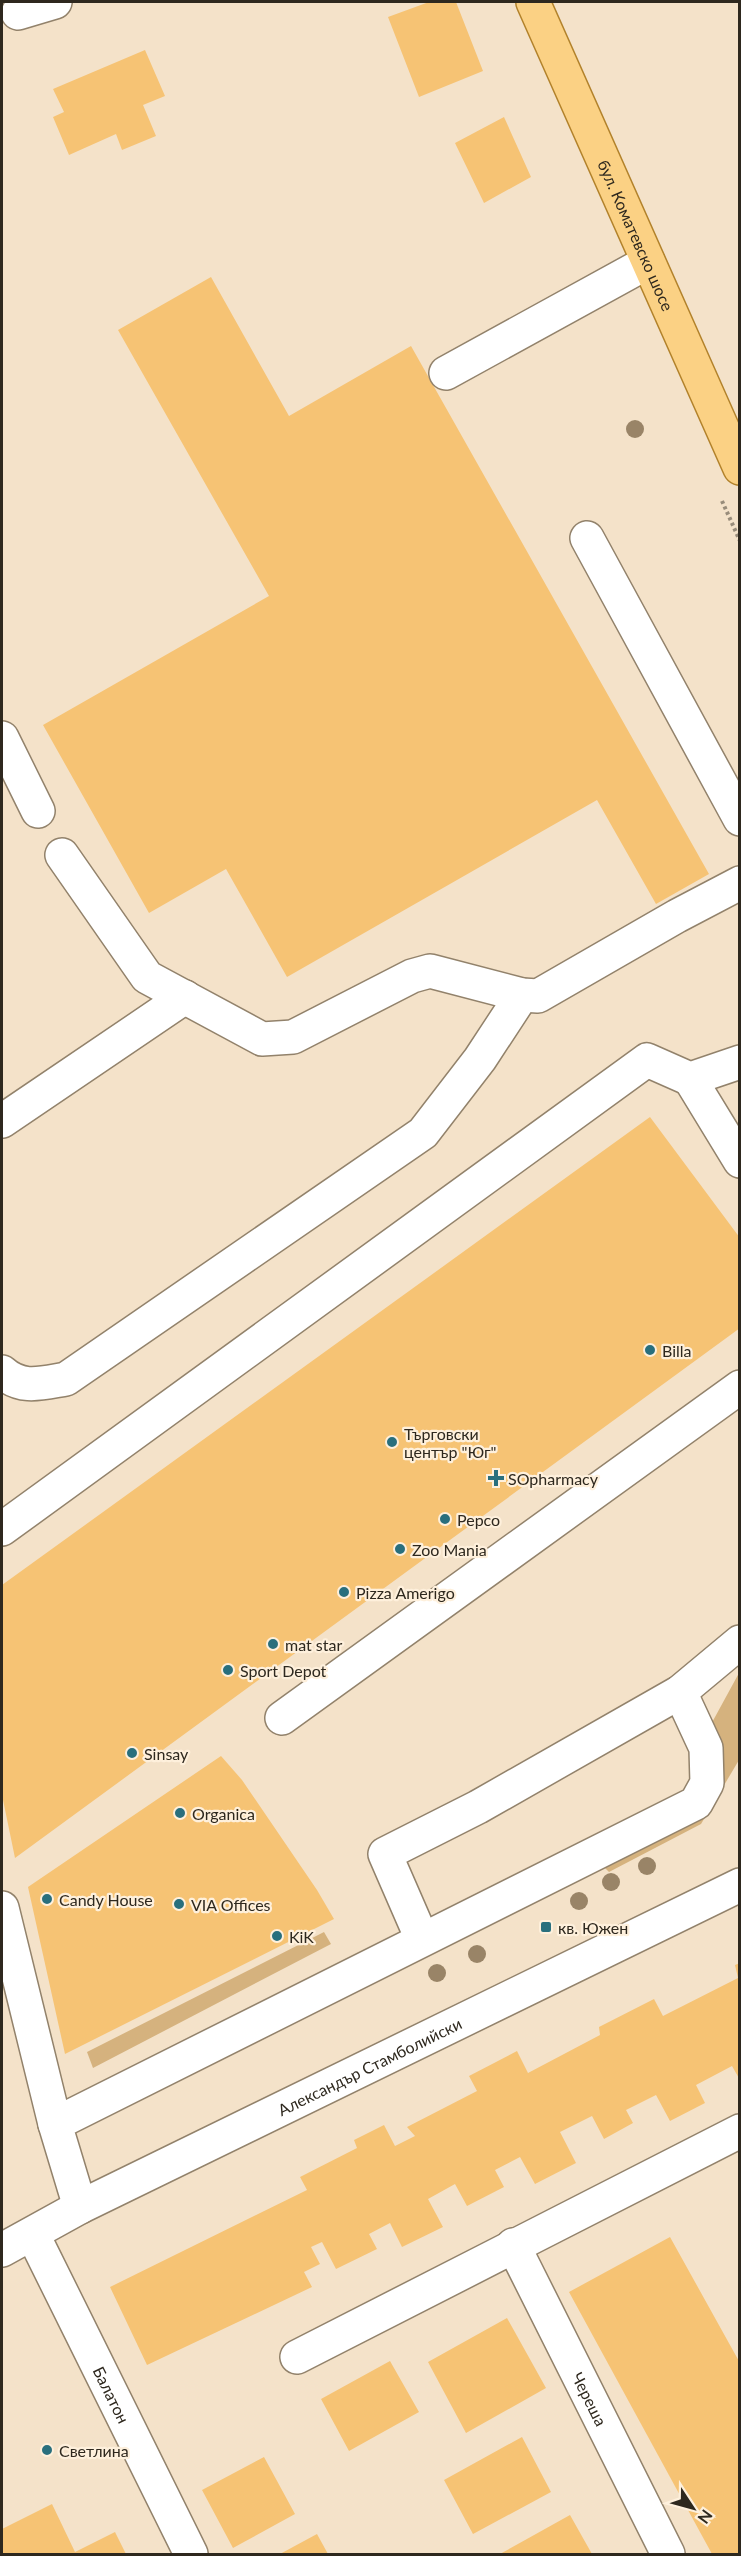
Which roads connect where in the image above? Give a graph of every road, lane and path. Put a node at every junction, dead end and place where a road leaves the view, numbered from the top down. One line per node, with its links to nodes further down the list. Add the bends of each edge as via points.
1 (55, 2): 3 (street)
2 (533, 2): 4 (main road, бул. Коматевско шосе)
3 (18, 14)
4 (648, 262): 5 (street); 6 (main road, бул. Коматевско шосе)
5 (446, 373)
6 (740, 468)
7 (586, 538): 10 (street)
8 (2, 738): 9 (street)
9 (38, 811)
10 (740, 819)
11 (62, 855): 14 (street, via 147,977)
12 (740, 883): 13 (street, via 538,996)
13 (522, 995): 14 (street, via 430,971 412,976 292,1037 262,1039); 19 (street, via 480,1059 423,1133 66,1379 31,1386)
14 (185, 997): 17 (street)
15 (740, 1062): 16 (street)
16 (690, 1079): 18 (street); 21 (street, via 646,1060 539,1156)
17 (2, 1121)
18 (740, 1161)
19 (2, 1372)
20 (740, 1387): 24 (street)
21 (2, 1529)
22 (740, 1642): 23 (street)
23 (680, 1692): 27 (street, via 706,1748 707,1784 696,1803); 27 (street, via 478,1807 385,1854)
24 (282, 1718)
25 (740, 1885): 30 (street, Александър Стамболийски)
26 (2, 1908): 28 (street)
27 (422, 1939): 28 (street)
28 (54, 2124): 30 (street)
29 (740, 2131): 32 (street)
30 (80, 2207): 31 (street, Александър Стамболийски)
31 (33, 2235): 33 (street, Александър Стамболийски); 35 (street, Балатон)
32 (513, 2245): 34 (street); 36 (street, Череша)
33 (2, 2250)
34 (297, 2357)
35 (191, 2554)
36 (668, 2554)

